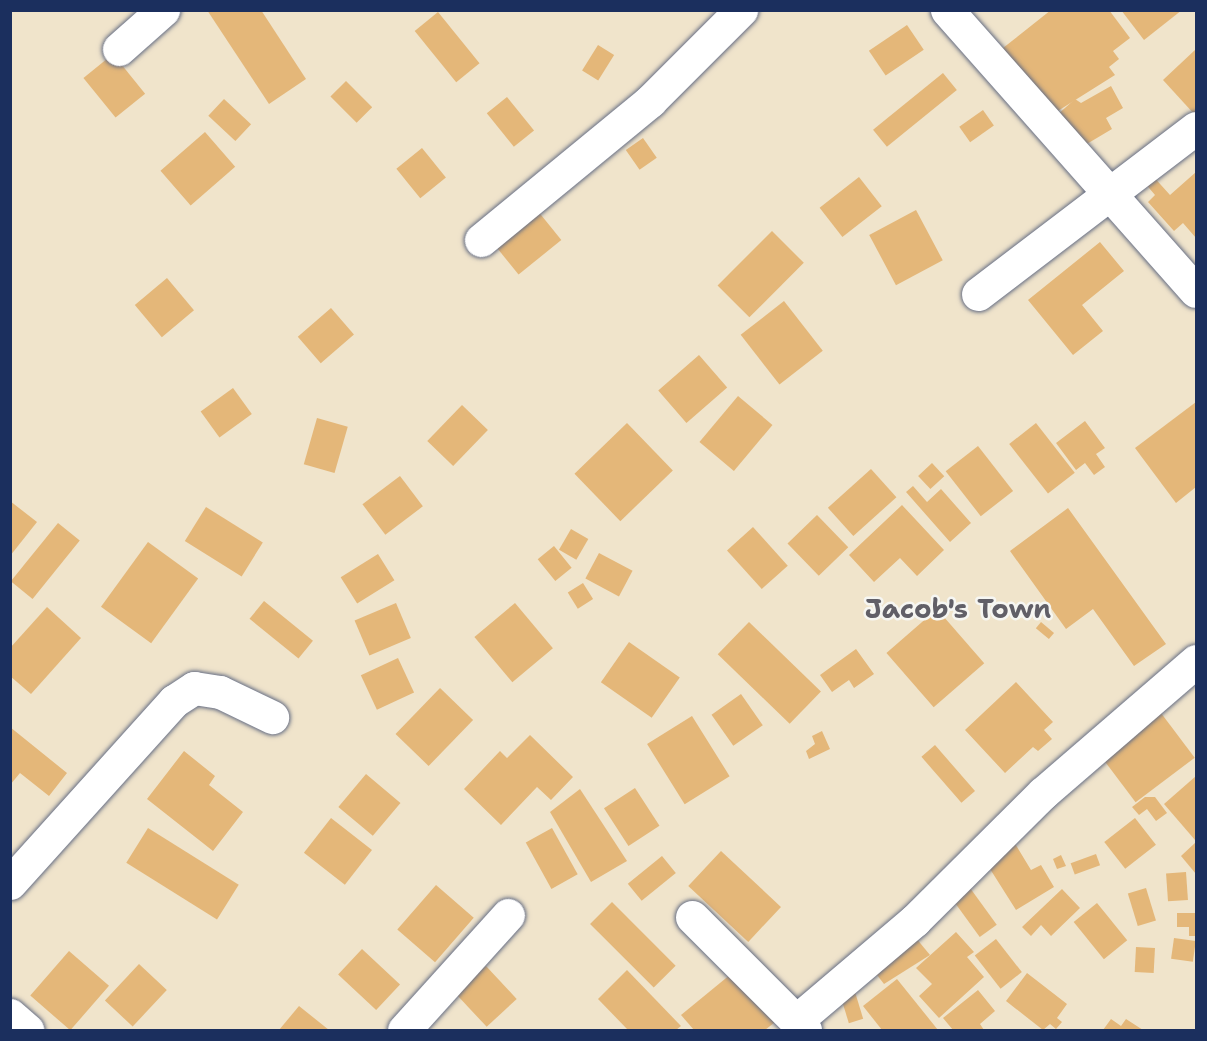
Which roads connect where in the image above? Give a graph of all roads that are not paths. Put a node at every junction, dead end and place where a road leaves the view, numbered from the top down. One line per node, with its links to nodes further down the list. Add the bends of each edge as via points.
1 (163, 10): 4 (street)
2 (741, 10): 7 (street, via 650,101)
3 (947, 10): 6 (street)
4 (119, 49)
5 (1197, 128): 6 (street)
6 (1109, 193): 8 (street); 9 (street)
7 (481, 240)
8 (1197, 291)
9 (978, 294)
10 (1197, 661): 16 (street, via 1043,793)
11 (272, 717): 12 (street, via 220,692 194,688 174,700)
12 (10, 884)
13 (508, 915): 18 (street)
14 (692, 917): 16 (street)
15 (10, 1015): 17 (street)
16 (801, 1026)
17 (27, 1030)
18 (404, 1030)

